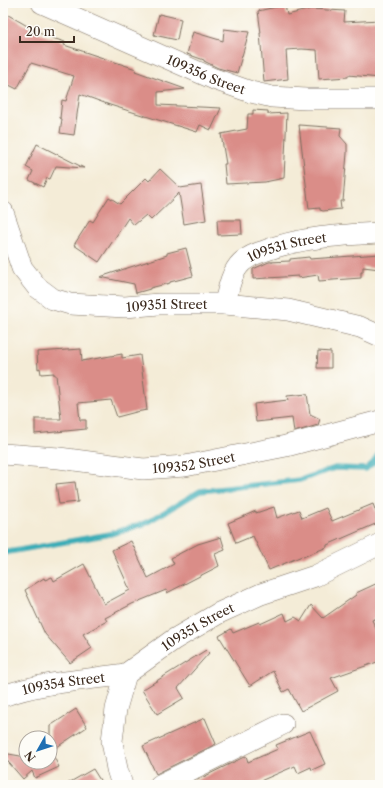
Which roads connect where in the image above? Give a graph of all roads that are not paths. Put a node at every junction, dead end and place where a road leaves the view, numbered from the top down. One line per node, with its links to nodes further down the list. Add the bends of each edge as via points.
1 (42, 3): 2 (street, 109356 Street, via 214,79 251,92 272,97 306,99)
2 (380, 99)
3 (3, 212): 5 (street, 109351 Street, via 22,268 37,287 53,299 70,304 125,307)
4 (380, 234): 5 (street, 109531 Street, via 336,236 283,244 256,254 242,262 236,270)
5 (225, 304): 6 (street, 109351 Street, via 288,310 360,327)
6 (380, 336)
7 (380, 421): 8 (street, 109352 Street, via 286,446 185,466 143,469)
8 (3, 454)
9 (380, 544): 10 (street, 109351 Street, via 315,576 261,594 218,613 173,640)
10 (126, 674): 11 (street, 109354 Street, via 56,684); 13 (street, via 116,709 112,741)
11 (3, 696)
12 (283, 724): 14 (street)
13 (122, 785)
14 (160, 785)

